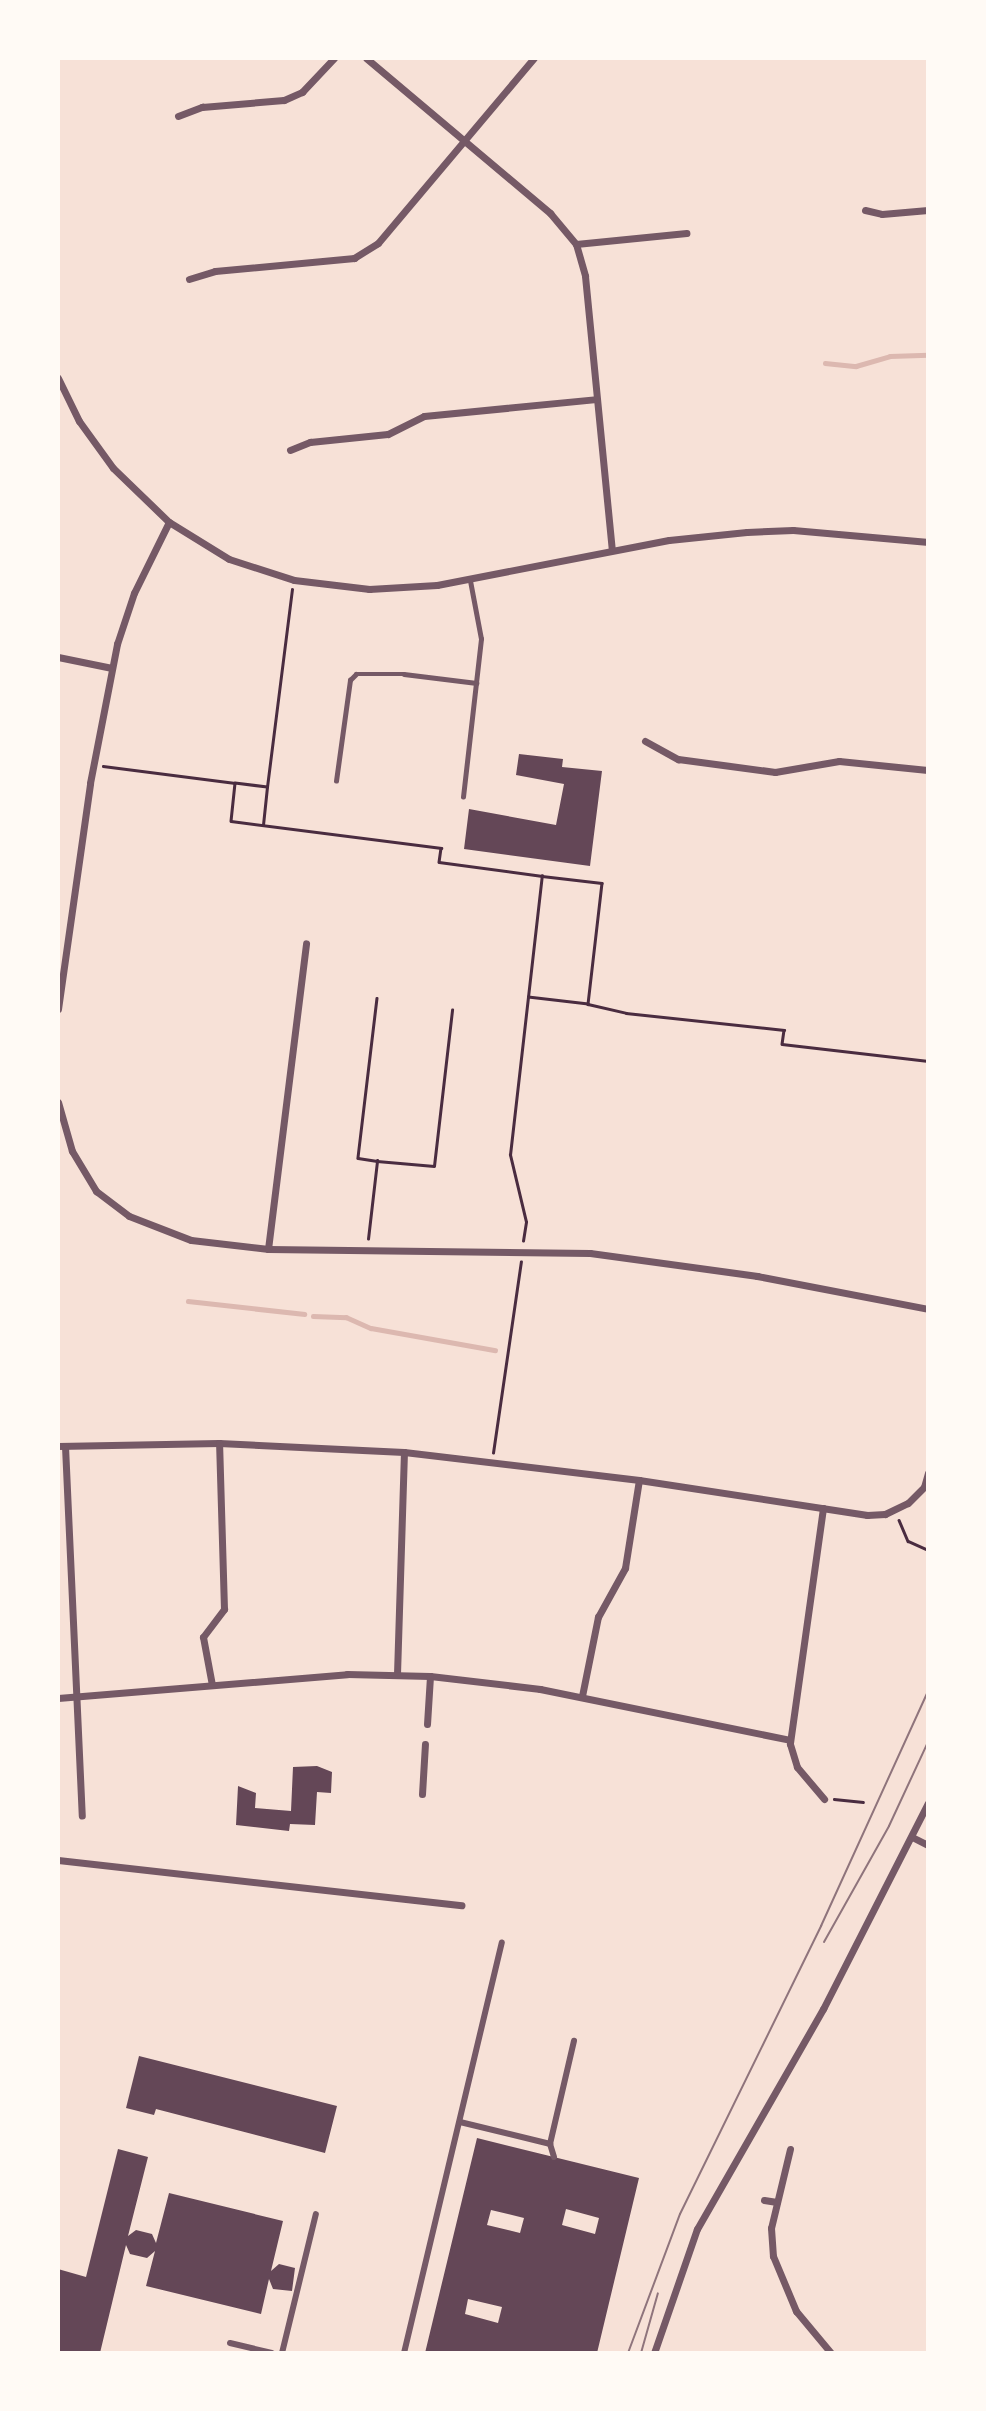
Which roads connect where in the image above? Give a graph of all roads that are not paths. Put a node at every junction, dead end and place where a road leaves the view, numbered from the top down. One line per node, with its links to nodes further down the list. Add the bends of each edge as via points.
1 (334, 58): 4 (street, via 302,92 284,100 202,107)
2 (366, 58): 5 (street)
3 (534, 58): 5 (street)
4 (178, 117)
5 (465, 141): 9 (street, via 550,213); 10 (street, via 378,243 354,258 215,271)
6 (865, 210): 7 (street, via 882,214)
7 (928, 210)
8 (686, 233): 9 (street)
9 (576, 244): 12 (street, via 585,276)
10 (189, 279)
11 (58, 378): 14 (street, via 96,445 135,493)
12 (596, 399): 13 (street, via 424,416 388,434 310,442); 16 (street)
13 (290, 450)
14 (169, 522): 17 (street, via 219,554 294,580 369,589); 19 (street, via 134,593)
15 (928, 542): 16 (street, via 793,530 694,537)
16 (612, 550): 17 (street)
17 (471, 581): 20 (lane, via 481,639)
18 (58, 657): 19 (street)
19 (112, 668): 26 (street)
20 (476, 683): 23 (lane, via 404,674 356,674 350,680); 24 (lane)
21 (645, 741): 22 (street, via 678,759 775,772 839,761)
22 (928, 769)
23 (337, 781)
24 (463, 797)
25 (306, 943): 29 (street)
26 (60, 968): 27 (street)
27 (58, 1009)
28 (58, 1102): 29 (street, via 72,1151 96,1191 129,1216 191,1240)
29 (268, 1249): 30 (street, via 523,1249 670,1262)
30 (928, 1309)
31 (219, 1443): 32 (street); 33 (street); 39 (street, via 224,1609 203,1637)
32 (61, 1446): 40 (street)
33 (404, 1452): 35 (street); 37 (street)
34 (928, 1473): 36 (street, via 917,1494 895,1511 867,1515)
35 (639, 1480): 36 (street); 41 (street, via 625,1568 598,1617)
36 (823, 1508): 44 (street)
37 (397, 1674): 38 (street); 39 (street)
38 (430, 1676): 41 (street); 43 (street)
39 (212, 1685): 40 (street)
40 (76, 1696): 42 (street); 49 (street)
41 (582, 1696): 44 (street)
42 (58, 1698)
43 (427, 1724)
44 (790, 1740): 47 (street, via 797,1767)
45 (425, 1744): 46 (street)
46 (422, 1794)
47 (824, 1798)
48 (928, 1802): 50 (street)
49 (82, 1816)
50 (912, 1837): 51 (street); 67 (street, via 817,2020 697,2229)
51 (928, 1845)
52 (58, 1860): 53 (street)
53 (461, 1905)
54 (502, 1944): 56 (street)
55 (574, 2041): 57 (street)
56 (460, 2122): 57 (street); 66 (street)
57 (550, 2144): 59 (street)
58 (790, 2149): 61 (street)
59 (554, 2157)
60 (764, 2200): 61 (street)
61 (777, 2202): 68 (street, via 771,2242 779,2280 796,2311)
62 (316, 2214): 65 (street)
63 (230, 2343): 64 (street)
64 (272, 2353)
65 (282, 2353)
66 (404, 2353)
67 (654, 2353)
68 (831, 2353)

